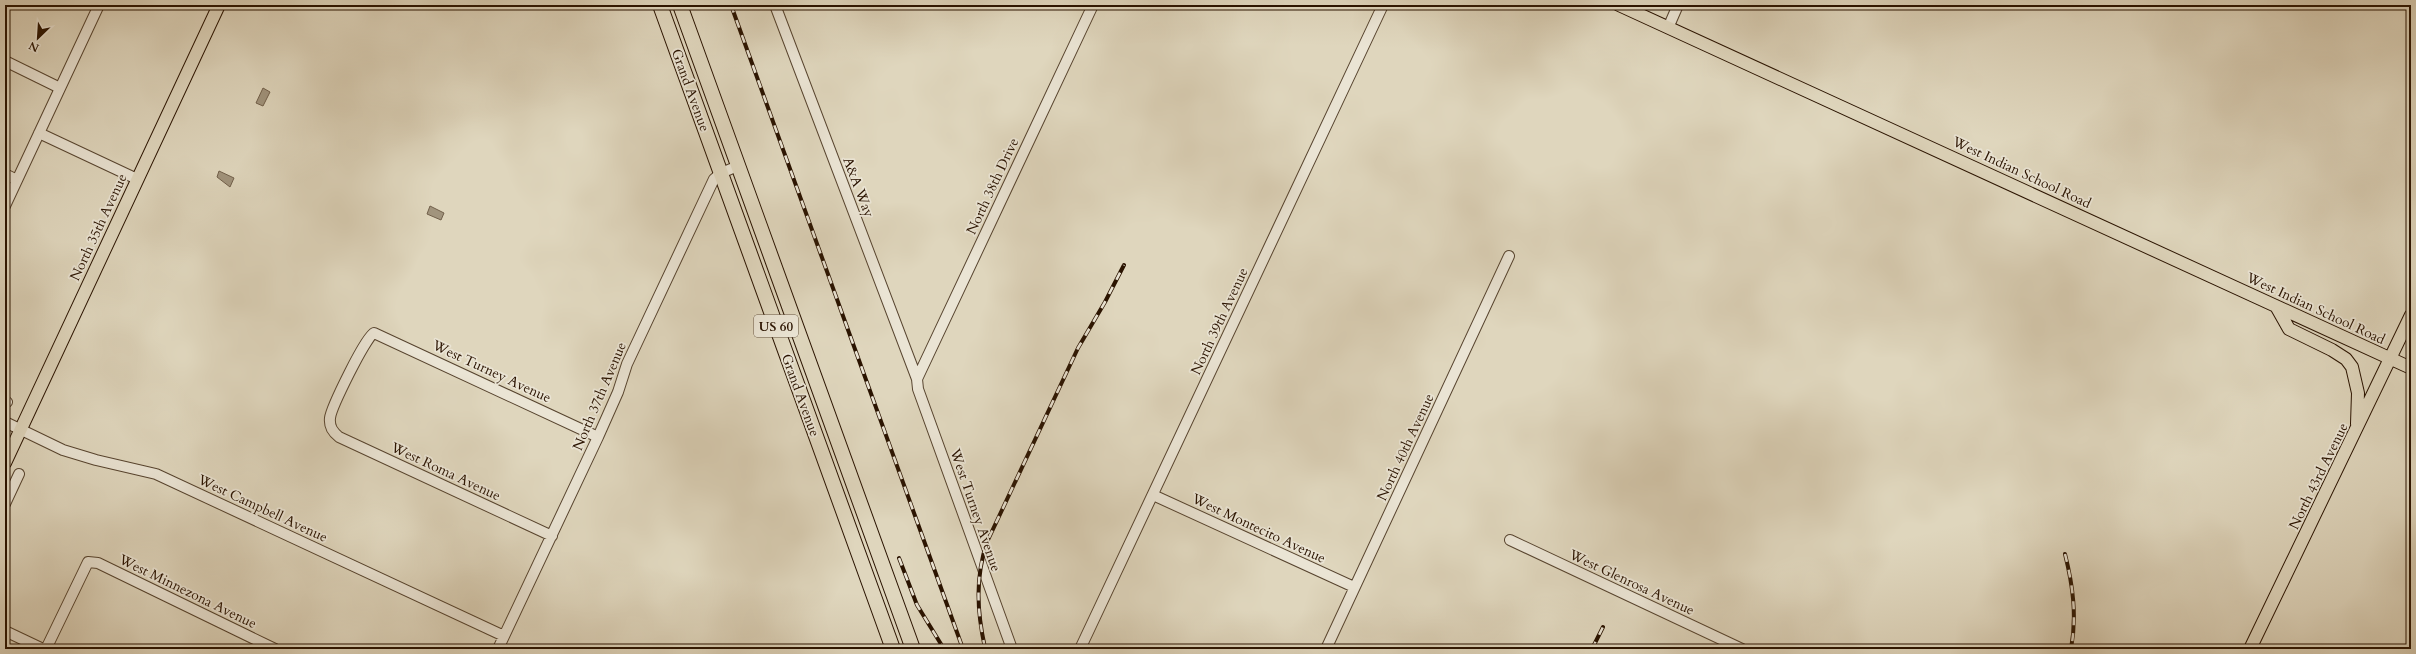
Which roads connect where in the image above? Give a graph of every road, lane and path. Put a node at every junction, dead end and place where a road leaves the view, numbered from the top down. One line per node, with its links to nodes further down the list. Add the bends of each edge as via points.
1 (99, 5): 12 (street)
2 (219, 5): 17 (main road, North 35th Avenue)
3 (660, 5): 15 (highway, Grand Avenue / US 60)
4 (680, 5): 14 (highway, Grand Avenue / US 60)
5 (774, 5): 25 (street, A&A Way)
6 (1093, 5): 25 (street, North 38th Drive)
7 (1383, 5): 33 (street, North 39th Avenue)
8 (1619, 5): 10 (main road, West Indian School Road)
9 (1678, 5): 10 (street)
10 (1668, 28): 21 (main road, West Indian School Road)
11 (5, 62): 12 (street)
12 (60, 88): 13 (street)
13 (39, 133): 17 (street); 18 (street)
14 (738, 166): 15 (street); 35 (highway, Grand Avenue / US 60)
15 (720, 173): 30 (street, North 37th Avenue, via 714,179 627,364); 36 (highway, Grand Avenue / US 60)
16 (5, 174): 18 (street)
17 (137, 179): 28 (main road, North 35th Avenue)
18 (17, 180): 19 (street)
19 (5, 206)
20 (1509, 256): 39 (street, North 40th Avenue)
21 (2276, 306): 23 (main road, West Indian School Road); 29 (main road, via 2289,329 2332,350 2346,359 2352,367 2358,393)
22 (2411, 315): 23 (main road, North 43rd Avenue)
23 (2391, 359): 24 (main road, West Indian School Road); 29 (main road, North 43rd Avenue)
24 (2411, 368)
25 (917, 379): 48 (street, West Turney Avenue, via 918,389)
26 (5, 422): 28 (street, West Campbell Avenue)
27 (331, 428): 30 (street, West Turney Avenue, via 330,417 366,340 374,333); 37 (street, West Roma Avenue, via 339,437)
28 (21, 430): 31 (main road, North 35th Avenue); 41 (street, West Campbell Avenue, via 83,457 156,474)
29 (2357, 430): 52 (main road, North 43rd Avenue)
30 (598, 437): 37 (street, North 37th Avenue)
31 (5, 463)
32 (19, 474): 34 (street)
33 (1153, 495): 39 (street, West Montecito Avenue); 49 (street, North 39th Avenue)
34 (5, 504)
35 (864, 515): 36 (highway); 47 (highway, Grand Avenue / US 60)
36 (847, 521): 46 (highway, Grand Avenue / US 60)
37 (552, 536): 41 (street, North 37th Avenue)
38 (1510, 540): 51 (street, West Glenrosa Avenue)
39 (1354, 587): 50 (street, North 40th Avenue)
40 (5, 632): 42 (street)
41 (504, 636): 45 (street, North 37th Avenue)
42 (43, 649)
43 (46, 649): 44 (street, West Minnezona Avenue, via 88,562 98,564)
44 (275, 649)
45 (498, 649)
46 (893, 649)
47 (913, 649)
48 (1012, 649)
49 (1080, 649)
50 (1326, 649)
51 (1742, 649)
52 (2250, 649)

